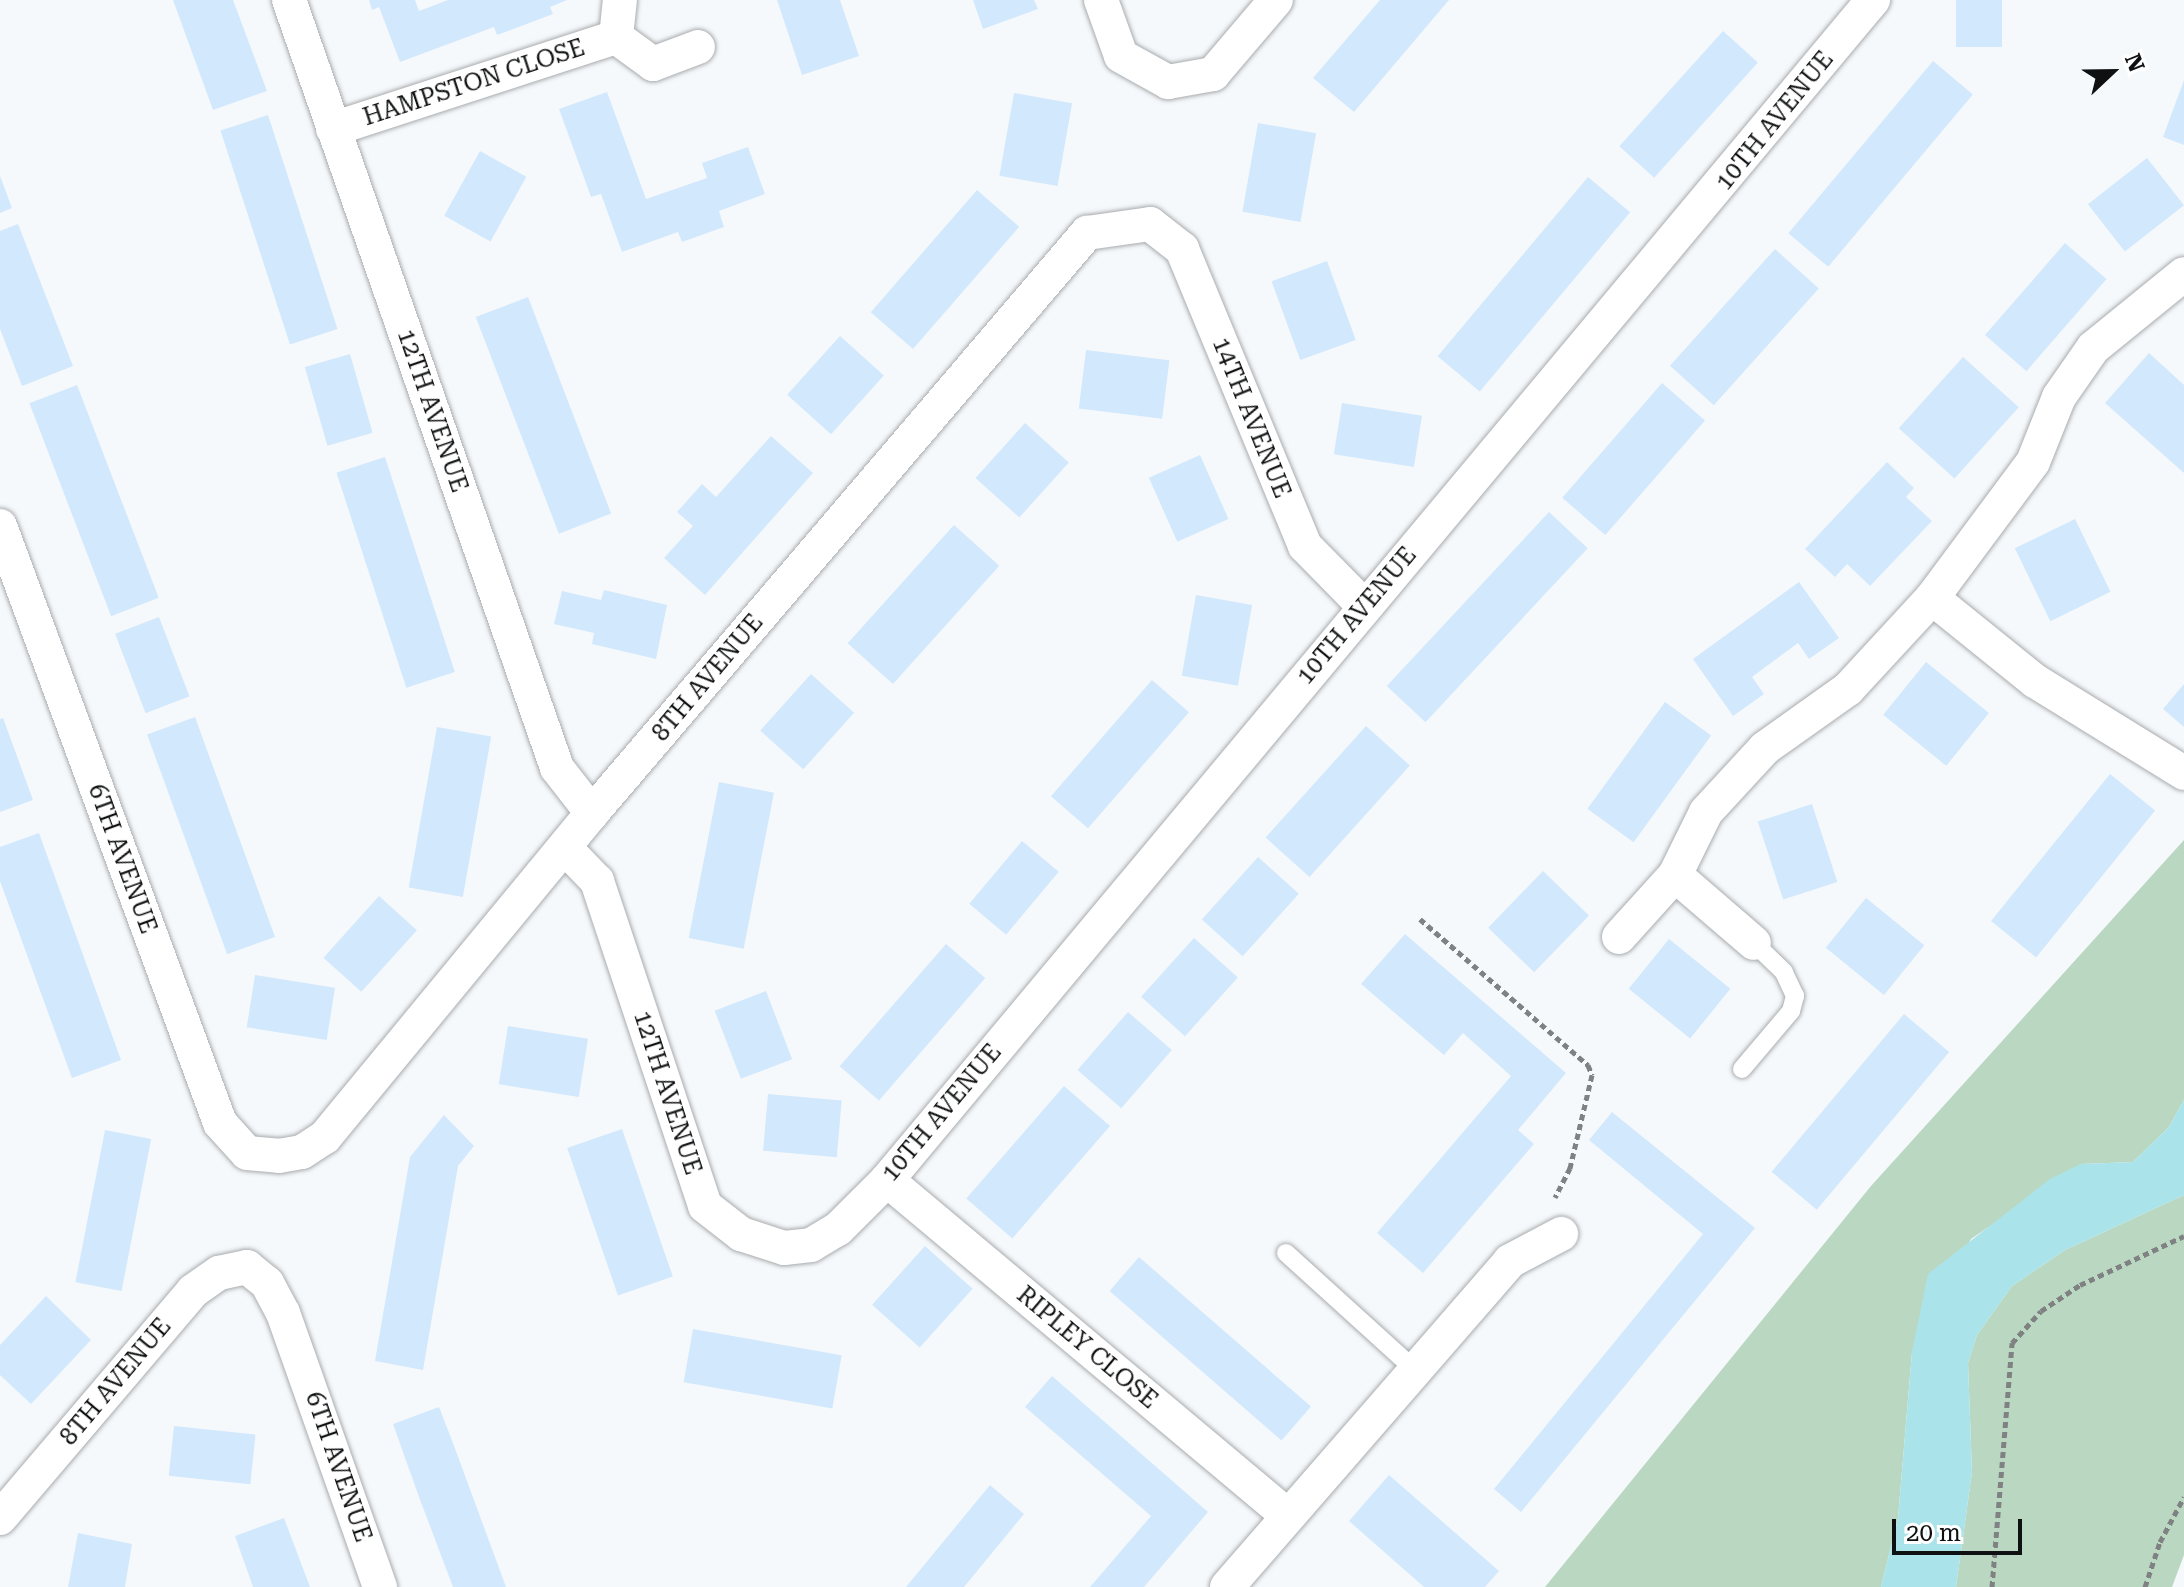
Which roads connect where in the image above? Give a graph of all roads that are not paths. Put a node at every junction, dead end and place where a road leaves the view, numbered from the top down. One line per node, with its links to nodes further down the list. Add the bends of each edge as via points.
1 (289, 0): 8 (street, 12TH AVENUE)
2 (620, 0): 6 (street, HAMPSTON CLOSE)
3 (1101, 0): 4 (street, via 1121,56 1168,82 1213,74)
4 (1276, 0)
5 (1873, 0): 13 (street, 10TH AVENUE)
6 (616, 37): 7 (street, HAMPSTON CLOSE, via 653,64); 8 (street, HAMPSTON CLOSE)
7 (698, 47)
8 (333, 129): 15 (street, 12TH AVENUE, via 557,768)
9 (1150, 224): 13 (street, 14TH AVENUE, via 1182,249 1305,546); 15 (street, 8TH AVENUE, via 1087,233)
10 (2183, 277): 12 (street, via 2093,348 2059,397 2033,462)
11 (0, 526): 21 (street, 6TH AVENUE, via 220,1123 247,1153)
12 (1932, 598): 14 (street, via 2035,681); 17 (street, via 1848,689 1765,748 1706,812)
13 (1364, 606): 22 (street, 10TH AVENUE)
14 (2183, 772)
15 (592, 813): 16 (street, 8TH AVENUE)
16 (565, 848): 21 (street, 8TH AVENUE, via 325,1137 302,1152); 23 (street, 12TH AVENUE, via 597,881 705,1206 741,1234 784,1248 811,1245)
17 (1675, 875): 18 (street); 19 (street)
18 (1619, 937)
19 (1754, 943): 20 (lane, via 1784,972 1795,996 1791,1011)
20 (1742, 1069)
21 (279, 1156)
22 (887, 1180): 23 (street, 10TH AVENUE); 28 (street, RIPLEY CLOSE)
23 (838, 1229)
24 (1561, 1234): 27 (street, via 1510,1261)
25 (1286, 1253): 27 (lane)
26 (247, 1267): 29 (street, 8TH AVENUE, via 219,1273 193,1291); 30 (street, 6TH AVENUE, via 267,1283 283,1313)
27 (1415, 1370): 28 (street)
28 (1287, 1515): 31 (street)
29 (0, 1518)
30 (380, 1587)
31 (1227, 1587)

